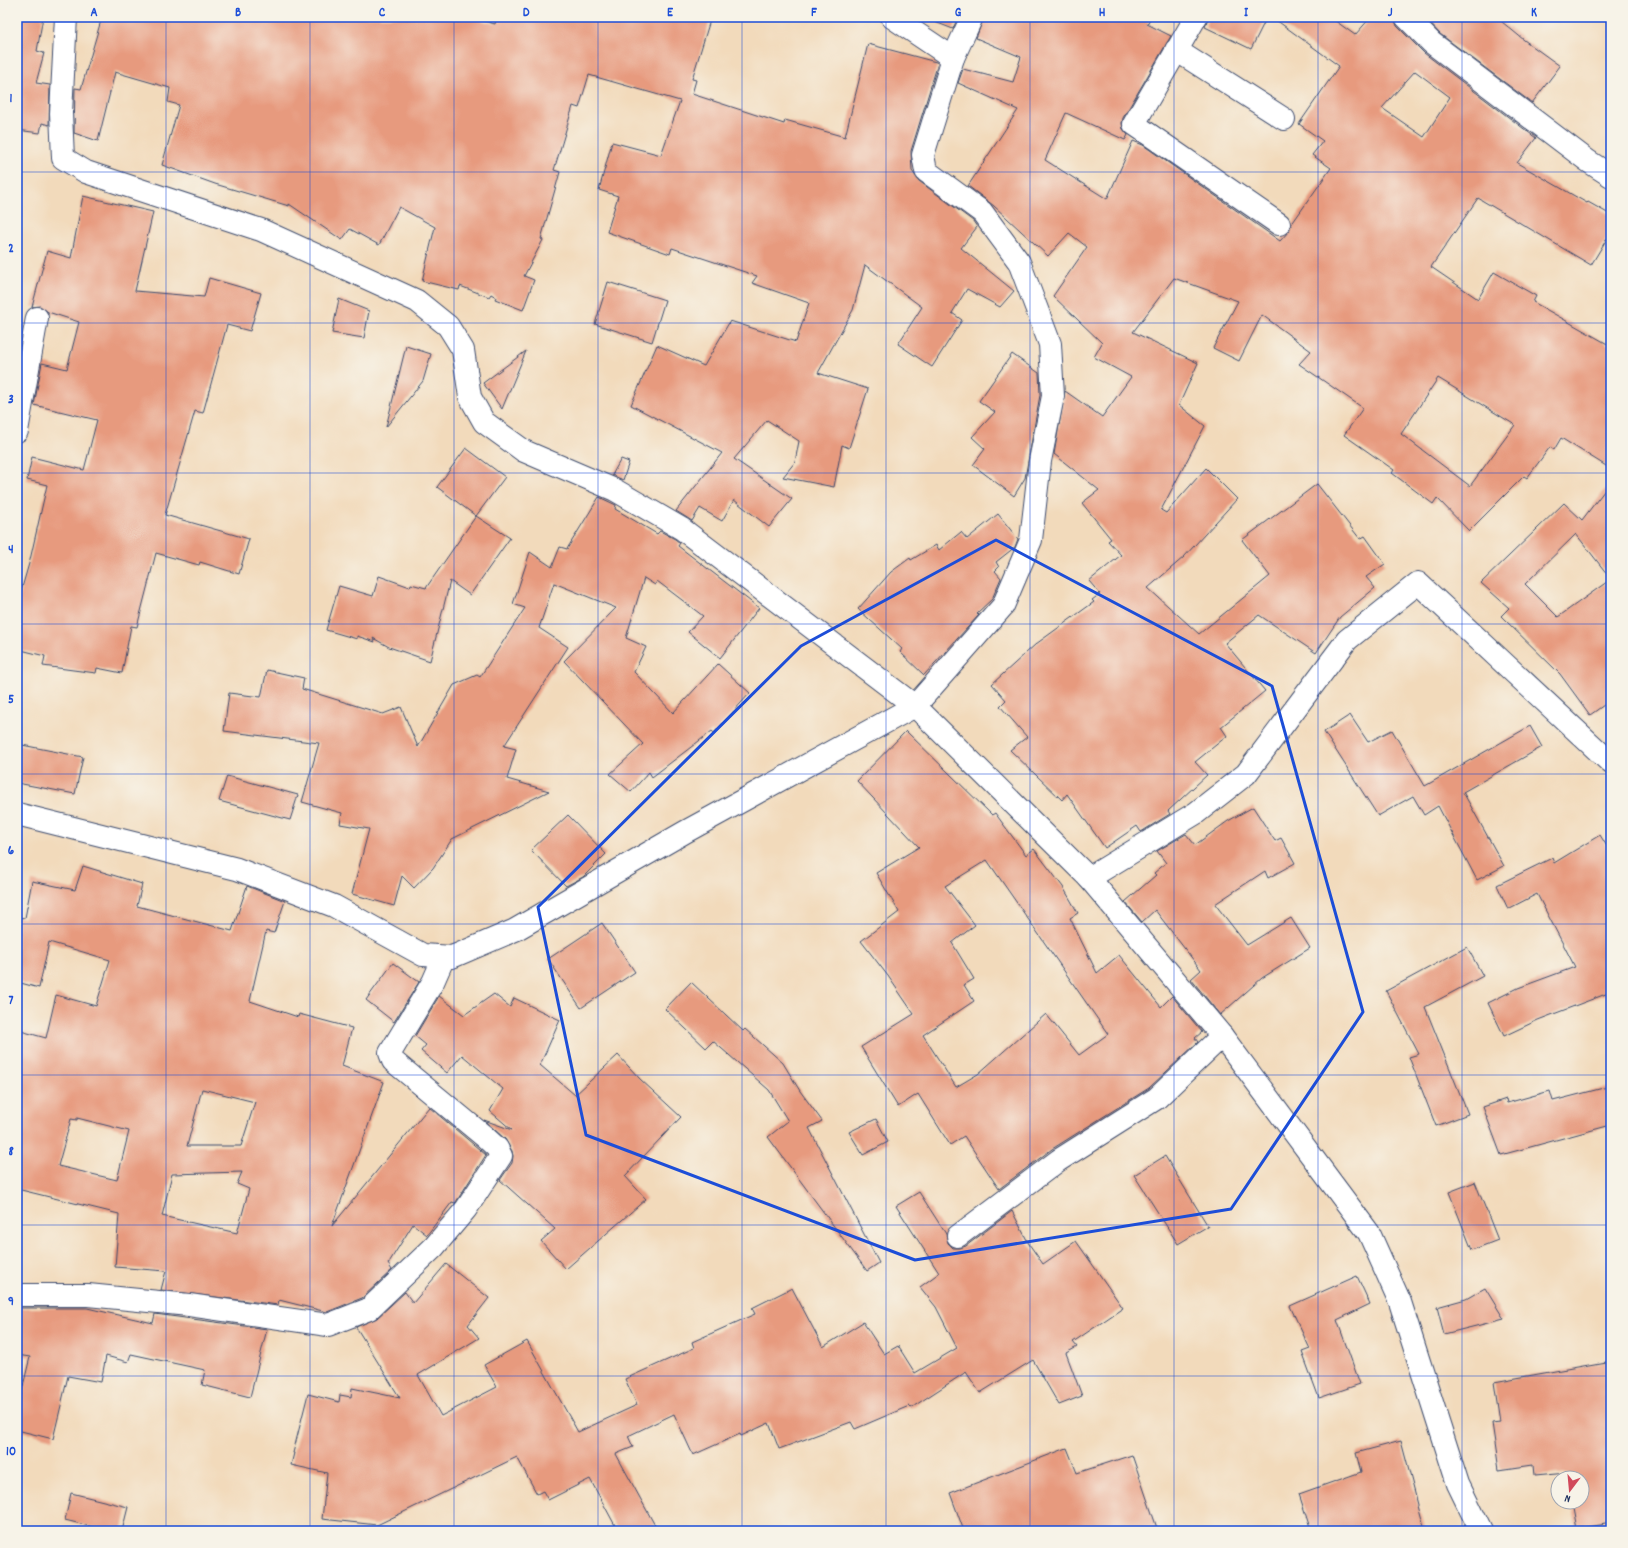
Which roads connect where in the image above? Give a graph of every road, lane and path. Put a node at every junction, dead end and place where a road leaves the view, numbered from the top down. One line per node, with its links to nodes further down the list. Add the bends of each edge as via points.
1 (66, 17): 13 (street, via 61,113 63,158 86,172 261,230 417,301 448,326 463,350 470,398 484,422 524,451 616,490 682,529)
2 (892, 17): 7 (street)
3 (972, 17): 7 (street)
4 (1196, 17): 6 (street)
5 (1406, 17): 9 (street, via 1432,42)
6 (1176, 50): 8 (street); 10 (street, via 1134,124)
7 (953, 58): 13 (street, via 923,155 926,171 982,212 1019,262 1050,344 1053,396 1040,461 1031,540 1003,606)
8 (1284, 119)
9 (1611, 176)
10 (1279, 224)
11 (37, 318): 12 (street)
12 (17, 431)
13 (915, 706): 16 (street); 17 (street, via 692,828 515,930 452,957)
14 (1611, 763): 16 (street, via 1418,583 1347,640 1246,774 1196,813)
15 (17, 814): 17 (street, via 237,870 334,906 423,955)
16 (1089, 878): 18 (street)
17 (444, 957): 20 (street, via 433,982 390,1053 393,1061 485,1137 497,1148 501,1156 466,1209 434,1247 369,1309 328,1325 189,1305 88,1294)
18 (1222, 1036): 19 (street, via 1157,1098 1059,1160); 21 (street, via 1369,1233 1400,1302 1458,1484)
19 (958, 1236)
20 (17, 1296)
21 (1481, 1531)

